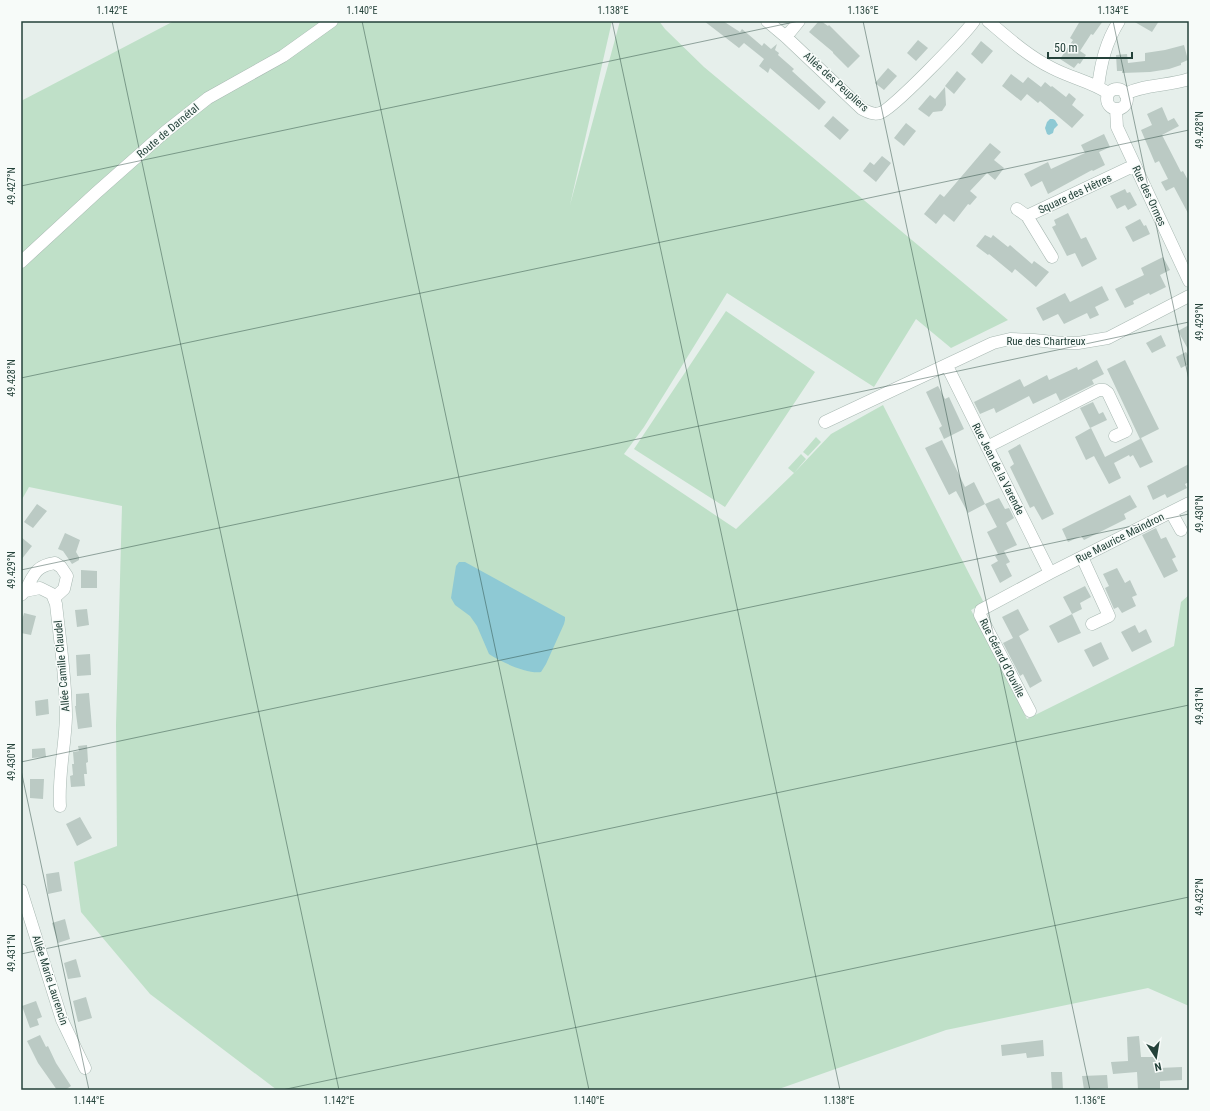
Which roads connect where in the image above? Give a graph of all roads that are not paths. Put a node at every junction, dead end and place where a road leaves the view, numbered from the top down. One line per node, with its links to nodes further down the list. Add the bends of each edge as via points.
1 (332, 21): 14 (street, Route de Darnétal, via 283,56 208,98 165,132)
2 (767, 21): 7 (street, Allée des Peupliers)
3 (799, 21): 7 (street)
4 (974, 21): 7 (street, Allée des Peupliers, via 891,106 881,113 870,114)
5 (988, 21): 9 (street, via 1036,59)
6 (1119, 21): 9 (street, via 1103,54)
7 (786, 37)
8 (1189, 79): 10 (street)
9 (1103, 90): 10 (street, via 1117,89); 11 (street, via 1110,106)
10 (1125, 94): 11 (street, via 1126,103)
11 (1116, 109): 12 (street, Rue des Ormes, via 1117,127)
12 (1135, 165): 13 (street, Square des Hêtres, via 1022,213); 15 (street, Rue des Ormes)
13 (1052, 257)
14 (21, 262)
15 (1189, 281)
16 (1189, 296): 17 (street, Rue des Chartreux, via 1108,338 1062,343 1010,339 993,343)
17 (947, 366): 18 (street, Rue des Chartreux); 20 (street, Rue Jean de la Varende)
18 (825, 422)
19 (1116, 436): 20 (street, via 1126,431 1108,393 1099,390)
20 (987, 447): 25 (street, Rue Jean de la Varende)
21 (1189, 503): 22 (street, Rue Maurice Maindron)
22 (1171, 512): 23 (street); 24 (street, Rue Maurice Maindron)
23 (1181, 530)
24 (1082, 557): 25 (street, Rue Maurice Maindron); 28 (street, via 1109,616)
25 (1050, 573): 29 (street, Rue Gérard d'Ouville, via 987,606 981,610 980,615)
26 (23, 593): 27 (street, via 40,588 52,594); 27 (street, via 38,569 55,563 67,576 64,589)
27 (54, 598): 30 (street, Allée Camille Claudel, via 66,703)
28 (1092, 624)
29 (1030, 711)
30 (60, 806)
31 (21, 890): 32 (street, Allée Marie Laurencin, via 62,1020)
32 (85, 1068)

